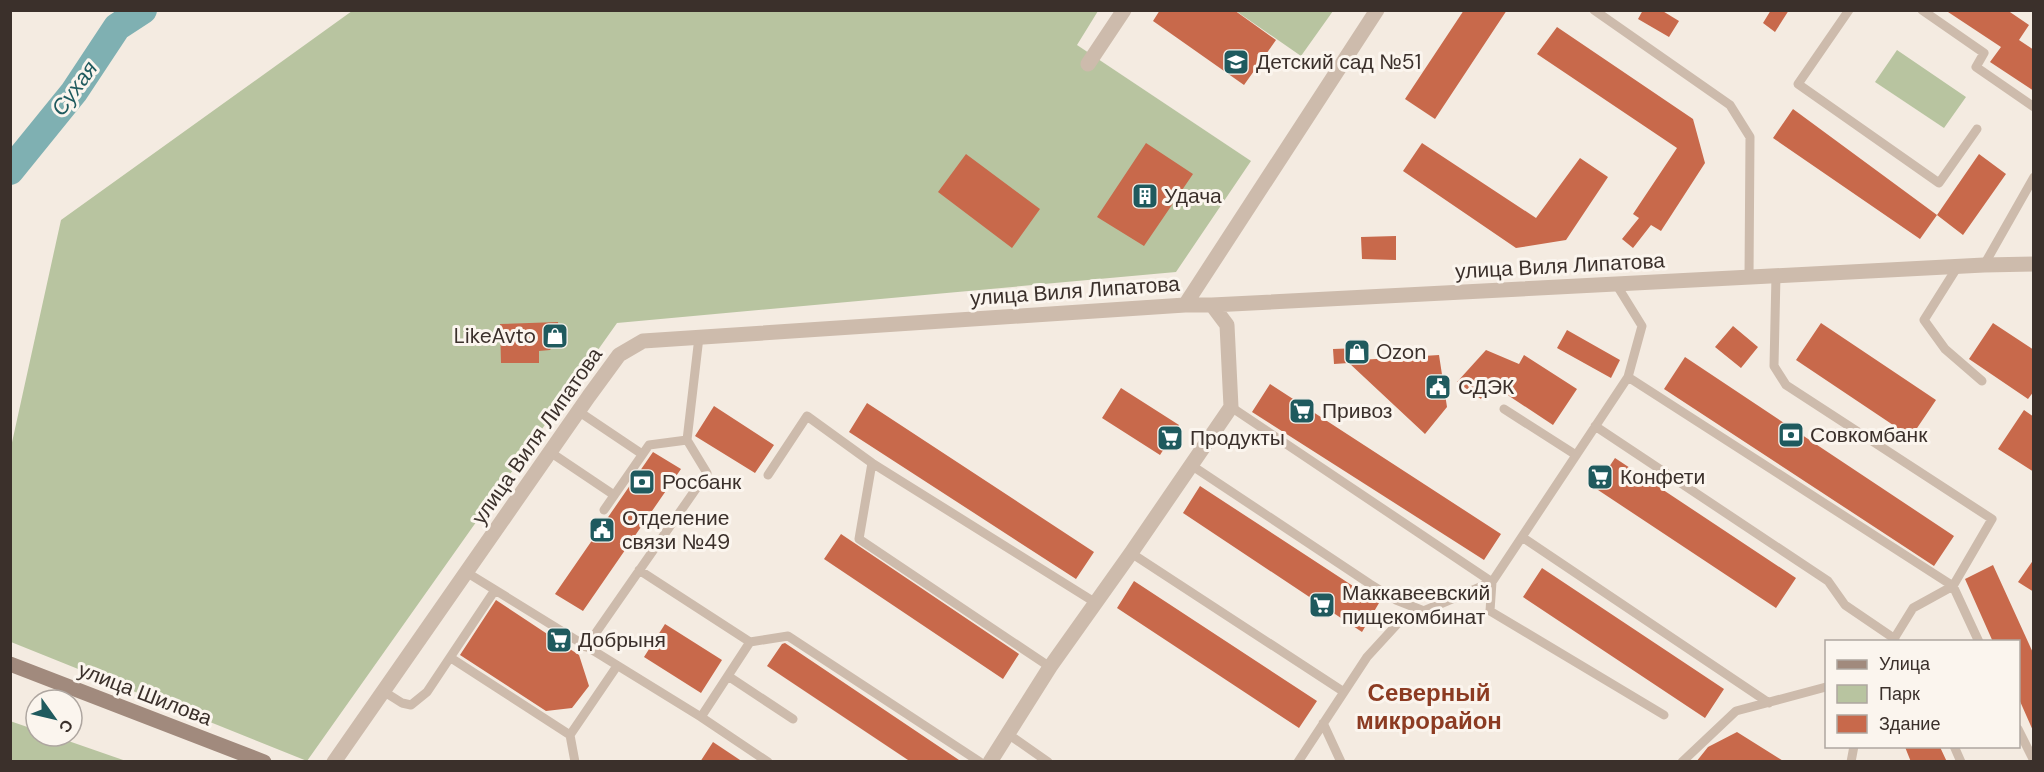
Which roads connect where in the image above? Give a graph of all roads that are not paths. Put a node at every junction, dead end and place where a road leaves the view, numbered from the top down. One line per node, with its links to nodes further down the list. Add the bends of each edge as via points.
1 (1124, 10): 6 (street)
2 (1377, 10): 16 (street)
3 (1594, 10): 14 (lane, via 1730,105 1750,137)
4 (1849, 10): 8 (lane, via 1798,84 1939,183)
5 (1923, 10): 7 (lane, via 1984,53 1976,67)
6 (1088, 64)
7 (2034, 107)
8 (1977, 129)
9 (2034, 177): 10 (lane)
10 (1984, 264): 11 (street, улица Виля Липатова); 12 (street, улица Виля Липатова)
11 (2034, 264)
12 (1958, 266): 13 (street, улица Виля Липатова); 20 (lane, via 1924,320 1945,349)
13 (1776, 275): 14 (street, улица Виля Липатова); 39 (lane, via 1774,366 1786,385 1992,519)
14 (1749, 277): 15 (street, улица Виля Липатова)
15 (1616, 284): 17 (street, улица Виля Липатова); 19 (lane, via 1642,326)
16 (1185, 305): 17 (street, улица Виля Липатова); 18 (street, улица Виля Липатова)
17 (1212, 305): 21 (street, via 1227,325)
18 (699, 337): 23 (street, улица Виля Липатова, via 643,341 627,350 619,355); 25 (lane)
19 (1628, 377): 24 (lane); 39 (lane)
20 (1982, 381)
21 (1231, 407): 30 (street); 38 (lane)
22 (1504, 409): 28 (lane)
23 (578, 411): 26 (street, улица Виля Липатова); 27 (lane)
24 (1595, 426): 28 (lane); 43 (lane, via 1828,581 1845,605)
25 (687, 440): 27 (lane, via 649,445); 36 (lane, via 707,473)
26 (550, 452): 32 (lane); 37 (street, улица Виля Липатова)
27 (642, 454): 32 (lane)
28 (1576, 455): 34 (lane)
29 (872, 463): 31 (lane, via 807,416); 41 (lane); 50 (lane, via 859,539)
30 (1191, 465): 35 (street); 42 (lane, via 1370,584)
31 (768, 475)
32 (614, 495): 33 (lane)
33 (604, 510)
34 (1522, 537): 38 (lane); 55 (lane)
35 (1131, 553): 41 (street); 54 (lane)
36 (639, 570): 45 (lane); 46 (lane)
37 (466, 572): 40 (lane); 53 (street, улица Виля Липатова)
38 (1492, 582): 42 (lane); 56 (lane, via 1490,610)
39 (1953, 585): 43 (lane, via 1913,608); 44 (lane)
40 (495, 590): 46 (lane); 47 (lane)
41 (1096, 603): 50 (street)
42 (1424, 611): 54 (lane, via 1400,621 1366,657)
43 (1894, 640)
44 (1978, 640)
45 (750, 642): 51 (lane); 69 (lane, via 788,636)
46 (586, 647): 49 (lane)
47 (451, 658): 53 (lane, via 427,692 411,705); 62 (lane)
48 (10, 664): 65 (main road, улица Шилова)
49 (617, 666): 57 (lane); 62 (lane)
50 (1050, 667): 61 (street)
51 (728, 676): 57 (lane); 58 (lane)
52 (1825, 688): 55 (lane)
53 (383, 691): 66 (street, улица Виля Липатова)
54 (1344, 692): 59 (lane)
55 (1769, 703): 74 (lane, via 1736,711)
56 (1664, 715)
57 (701, 717): 68 (lane)
58 (793, 719)
59 (1323, 723): 72 (lane); 73 (lane)
60 (2020, 731): 64 (lane)
61 (1008, 734): 70 (street); 71 (lane)
62 (570, 735): 67 (lane)
63 (1954, 748): 75 (lane)
64 (2034, 761)
65 (264, 762)
66 (334, 762)
67 (575, 762)
68 (768, 762)
69 (980, 762)
70 (990, 762)
71 (1048, 762)
72 (1298, 762)
73 (1341, 762)
74 (1682, 762)
75 (1961, 762)

